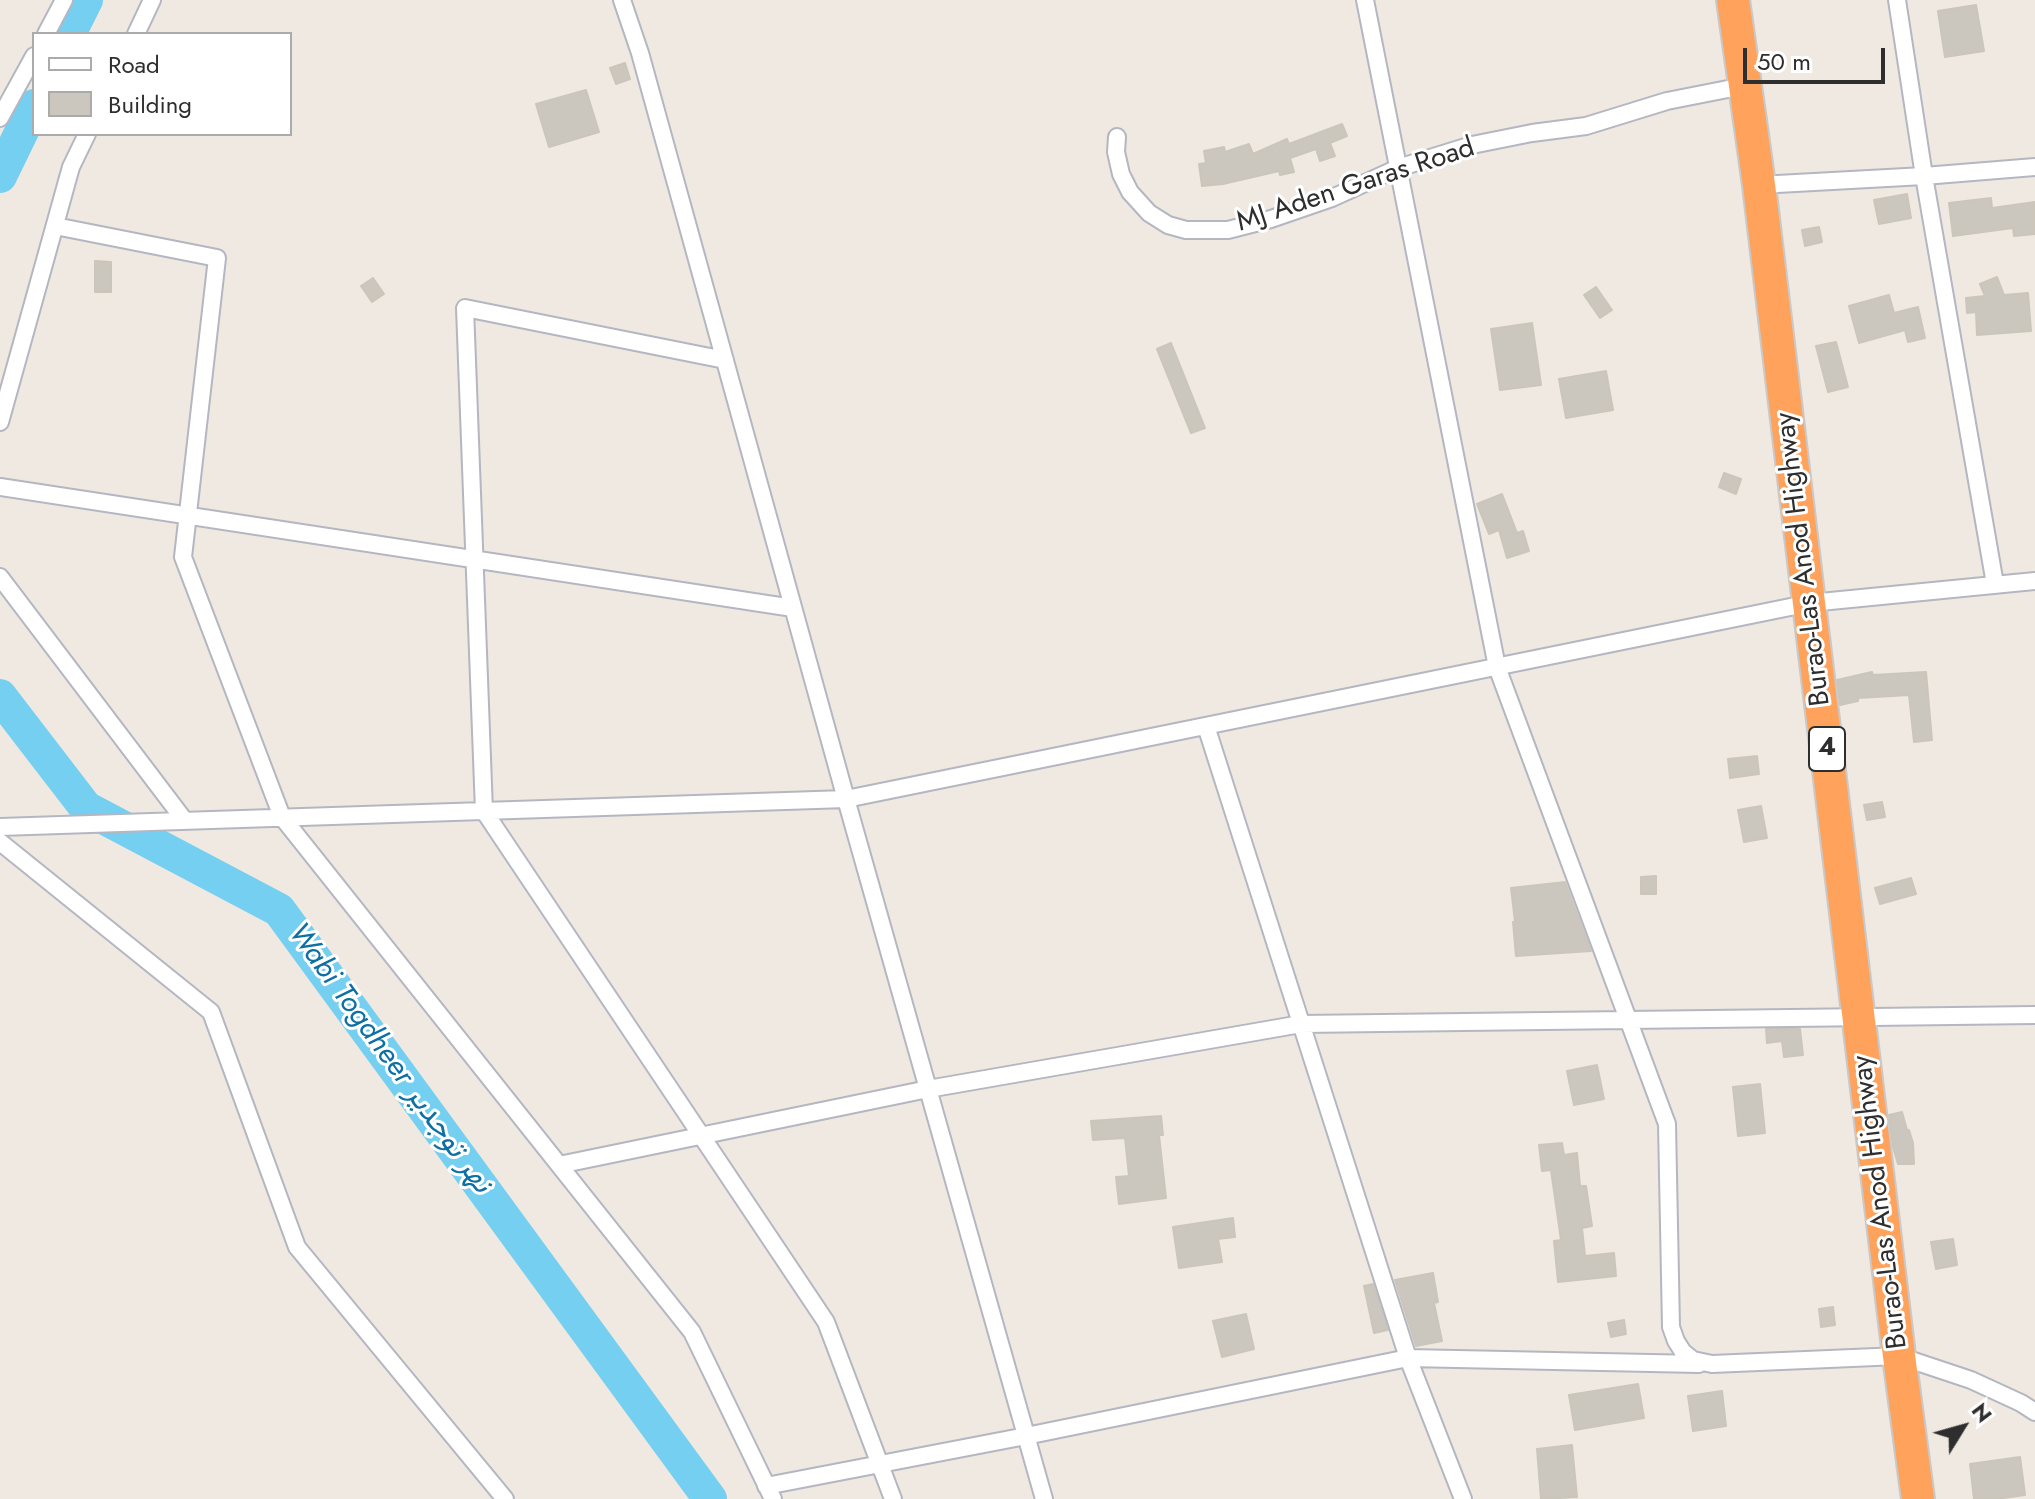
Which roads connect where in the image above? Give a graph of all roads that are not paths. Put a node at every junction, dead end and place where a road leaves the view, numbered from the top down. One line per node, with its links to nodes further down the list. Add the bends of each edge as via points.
1 (64, 0): 7 (street)
2 (152, 0): 8 (street)
3 (622, 0): 19 (street)
4 (1365, 0): 15 (street)
5 (1733, 0): 10 (highway, Burao-Las Anod Highway / 4)
6 (1897, 0): 16 (street)
7 (47, 32)
8 (137, 32)
9 (32, 60): 11 (street)
10 (1743, 86): 15 (street, MJ Aden Garas Road, via 1667,101 1586,126 1472,145); 17 (highway, Burao-Las Anod Highway / 4)
11 (0, 118)
12 (86, 136): 18 (street, via 71,167)
13 (1117, 137): 15 (street, MJ Aden Garas Road, via 1121,174 1130,192 1149,213 1186,230 1228,230 1271,219)
14 (2035, 167): 16 (street)
15 (1398, 168): 29 (street)
16 (1924, 176): 17 (street); 26 (street)
17 (1759, 185): 27 (highway, Burao-Las Anod Highway / 4)
18 (55, 226): 20 (street); 22 (street, via 217,258)
19 (725, 360): 23 (street, via 465,308); 28 (street)
20 (0, 422)
21 (0, 487): 22 (street)
22 (188, 516): 23 (street); 33 (street, via 183,557)
23 (474, 559): 28 (street); 32 (street)
24 (0, 577): 34 (street)
25 (2035, 581): 26 (street)
26 (1995, 584): 27 (street)
27 (1810, 603): 29 (street); 38 (highway, Burao-Las Anod Highway / 4)
28 (793, 608): 31 (street)
29 (1497, 667): 30 (street); 39 (street)
30 (1206, 726): 31 (street); 40 (street)
31 (846, 799): 32 (street); 41 (street)
32 (484, 811): 33 (street); 42 (street)
33 (282, 817): 34 (street); 43 (street)
34 (185, 821): 35 (street)
35 (0, 827)
36 (0, 842): 51 (street, via 211,1012 297,1247)
37 (2035, 1015): 38 (street)
38 (1860, 1018): 39 (street); 44 (highway, Burao-Las Anod Highway / 4)
39 (1628, 1020): 40 (street); 46 (street, via 1667,1124 1671,1327 1683,1352)
40 (1301, 1024): 41 (street); 45 (street)
41 (928, 1089): 42 (street); 48 (street)
42 (701, 1136): 43 (street); 49 (street, via 826,1322)
43 (559, 1165): 50 (street, via 692,1332)
44 (1899, 1356): 46 (street); 47 (street, via 1971,1380); 55 (highway, Burao-Las Anod Highway / 4)
45 (1408, 1358): 46 (street); 48 (street); 54 (street)
46 (1712, 1364)
47 (2035, 1412)
48 (1026, 1436): 49 (street); 53 (street)
49 (880, 1464): 50 (street); 52 (street)
50 (769, 1492)
51 (505, 1499)
52 (893, 1499)
53 (1044, 1499)
54 (1463, 1499)
55 (1918, 1499)

